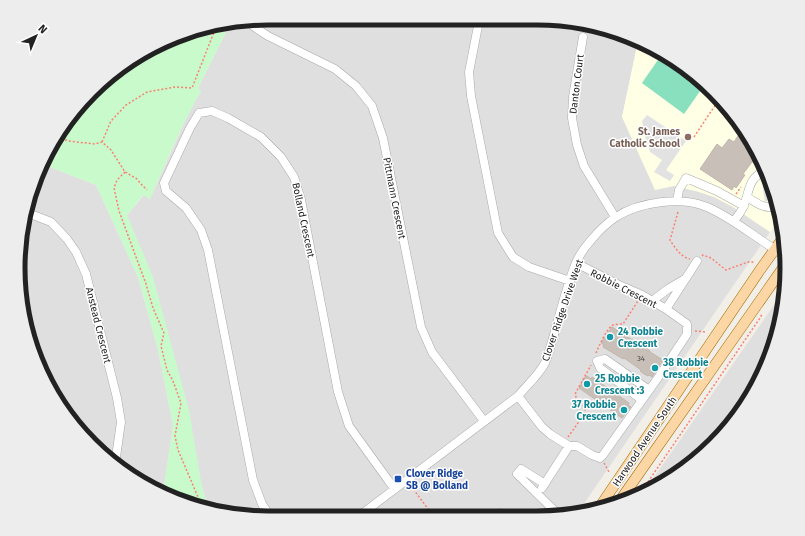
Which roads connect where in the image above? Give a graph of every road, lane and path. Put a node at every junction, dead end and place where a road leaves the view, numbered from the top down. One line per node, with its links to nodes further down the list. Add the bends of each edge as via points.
1 (478, 25): 28 (street, via 469,72 471,96 498,233 513,257 529,267)
2 (253, 26): 37 (street, Pittmann Crescent, via 268,36 336,69 356,86 372,106 383,138 421,327 432,352)
3 (214, 31): 8 (path, via 192,88 175,86 147,92 126,105 111,121)
4 (582, 37): 18 (street, Danton Court, via 573,97 572,118 576,145 584,166)
5 (716, 104): 6 (path)
6 (694, 137)
7 (63, 138): 8 (path, via 95,144)
8 (102, 142): 9 (path, via 111,150)
9 (125, 172): 11 (path); 46 (path, via 117,180 114,188 118,211 164,332 161,346 166,370 174,380 181,403 175,436 178,450)
10 (761, 173): 12 (street, via 751,182)
11 (148, 190)
12 (747, 197): 14 (street); 15 (street, via 762,206)
13 (677, 201): 14 (street, via 679,190 686,178); 18 (street, Clover Ridge Drive West, via 638,208); 19 (street, Clover Ridge Drive West, via 705,206)
14 (744, 206): 19 (street)
15 (773, 208)
16 (678, 212): 23 (path, via 670,240 685,258)
17 (31, 214): 39 (street, Anstead Crescent, via 51,222 67,238 86,274 121,422)
18 (615, 218): 25 (street, Clover Ridge Drive West, via 585,247)
19 (734, 221): 21 (street, Clover Ridge Drive West)
20 (779, 244): 21 (main road, Harwood Avenue South)
21 (775, 249): 22 (street, Clover Ridge Drive West); 47 (main road, Harwood Avenue South)
22 (779, 252)
23 (697, 261): 24 (path, via 703,255 726,270); 27 (street)
24 (754, 262)
25 (576, 264): 28 (street, Clover Ridge Drive West); 29 (street, Robbie Crescent)
26 (780, 273): 45 (main road, Harwood Avenue South)
27 (685, 279): 29 (street); 30 (street)
28 (570, 281): 35 (street, Clover Ridge Drive West, via 544,363)
29 (652, 301): 30 (street, Robbie Crescent)
30 (666, 309): 32 (street, Robbie Crescent, via 687,324)
31 (762, 312): 42 (path)
32 (687, 330): 33 (path); 34 (street, via 687,334)
33 (706, 332)
34 (649, 390): 36 (street); 36 (street, via 605,359 597,361 600,368)
35 (518, 396): 37 (street, Clover Ridge Drive West); 38 (street, via 542,427)
36 (642, 400): 38 (street, via 600,458 577,446)
37 (484, 421): 40 (street, Clover Ridge Drive West)
38 (569, 446): 41 (street)
39 (116, 458)
40 (407, 480): 43 (street, Clover Ridge Drive West); 51 (path)
41 (545, 484): 44 (street); 44 (street, via 521,469 517,474)
42 (646, 485)
43 (395, 489): 49 (street, Bolland Crescent, via 349,426 338,392 301,200 294,177 282,157 261,137 212,111 199,113 164,182 166,191 186,208 201,230 208,250 253,480); 50 (street, Clover Ridge Drive West)
44 (538, 494): 48 (street)
45 (624, 495)
46 (199, 501)
47 (603, 502)
48 (554, 510)
49 (267, 511)
50 (366, 511)
51 (430, 511)

